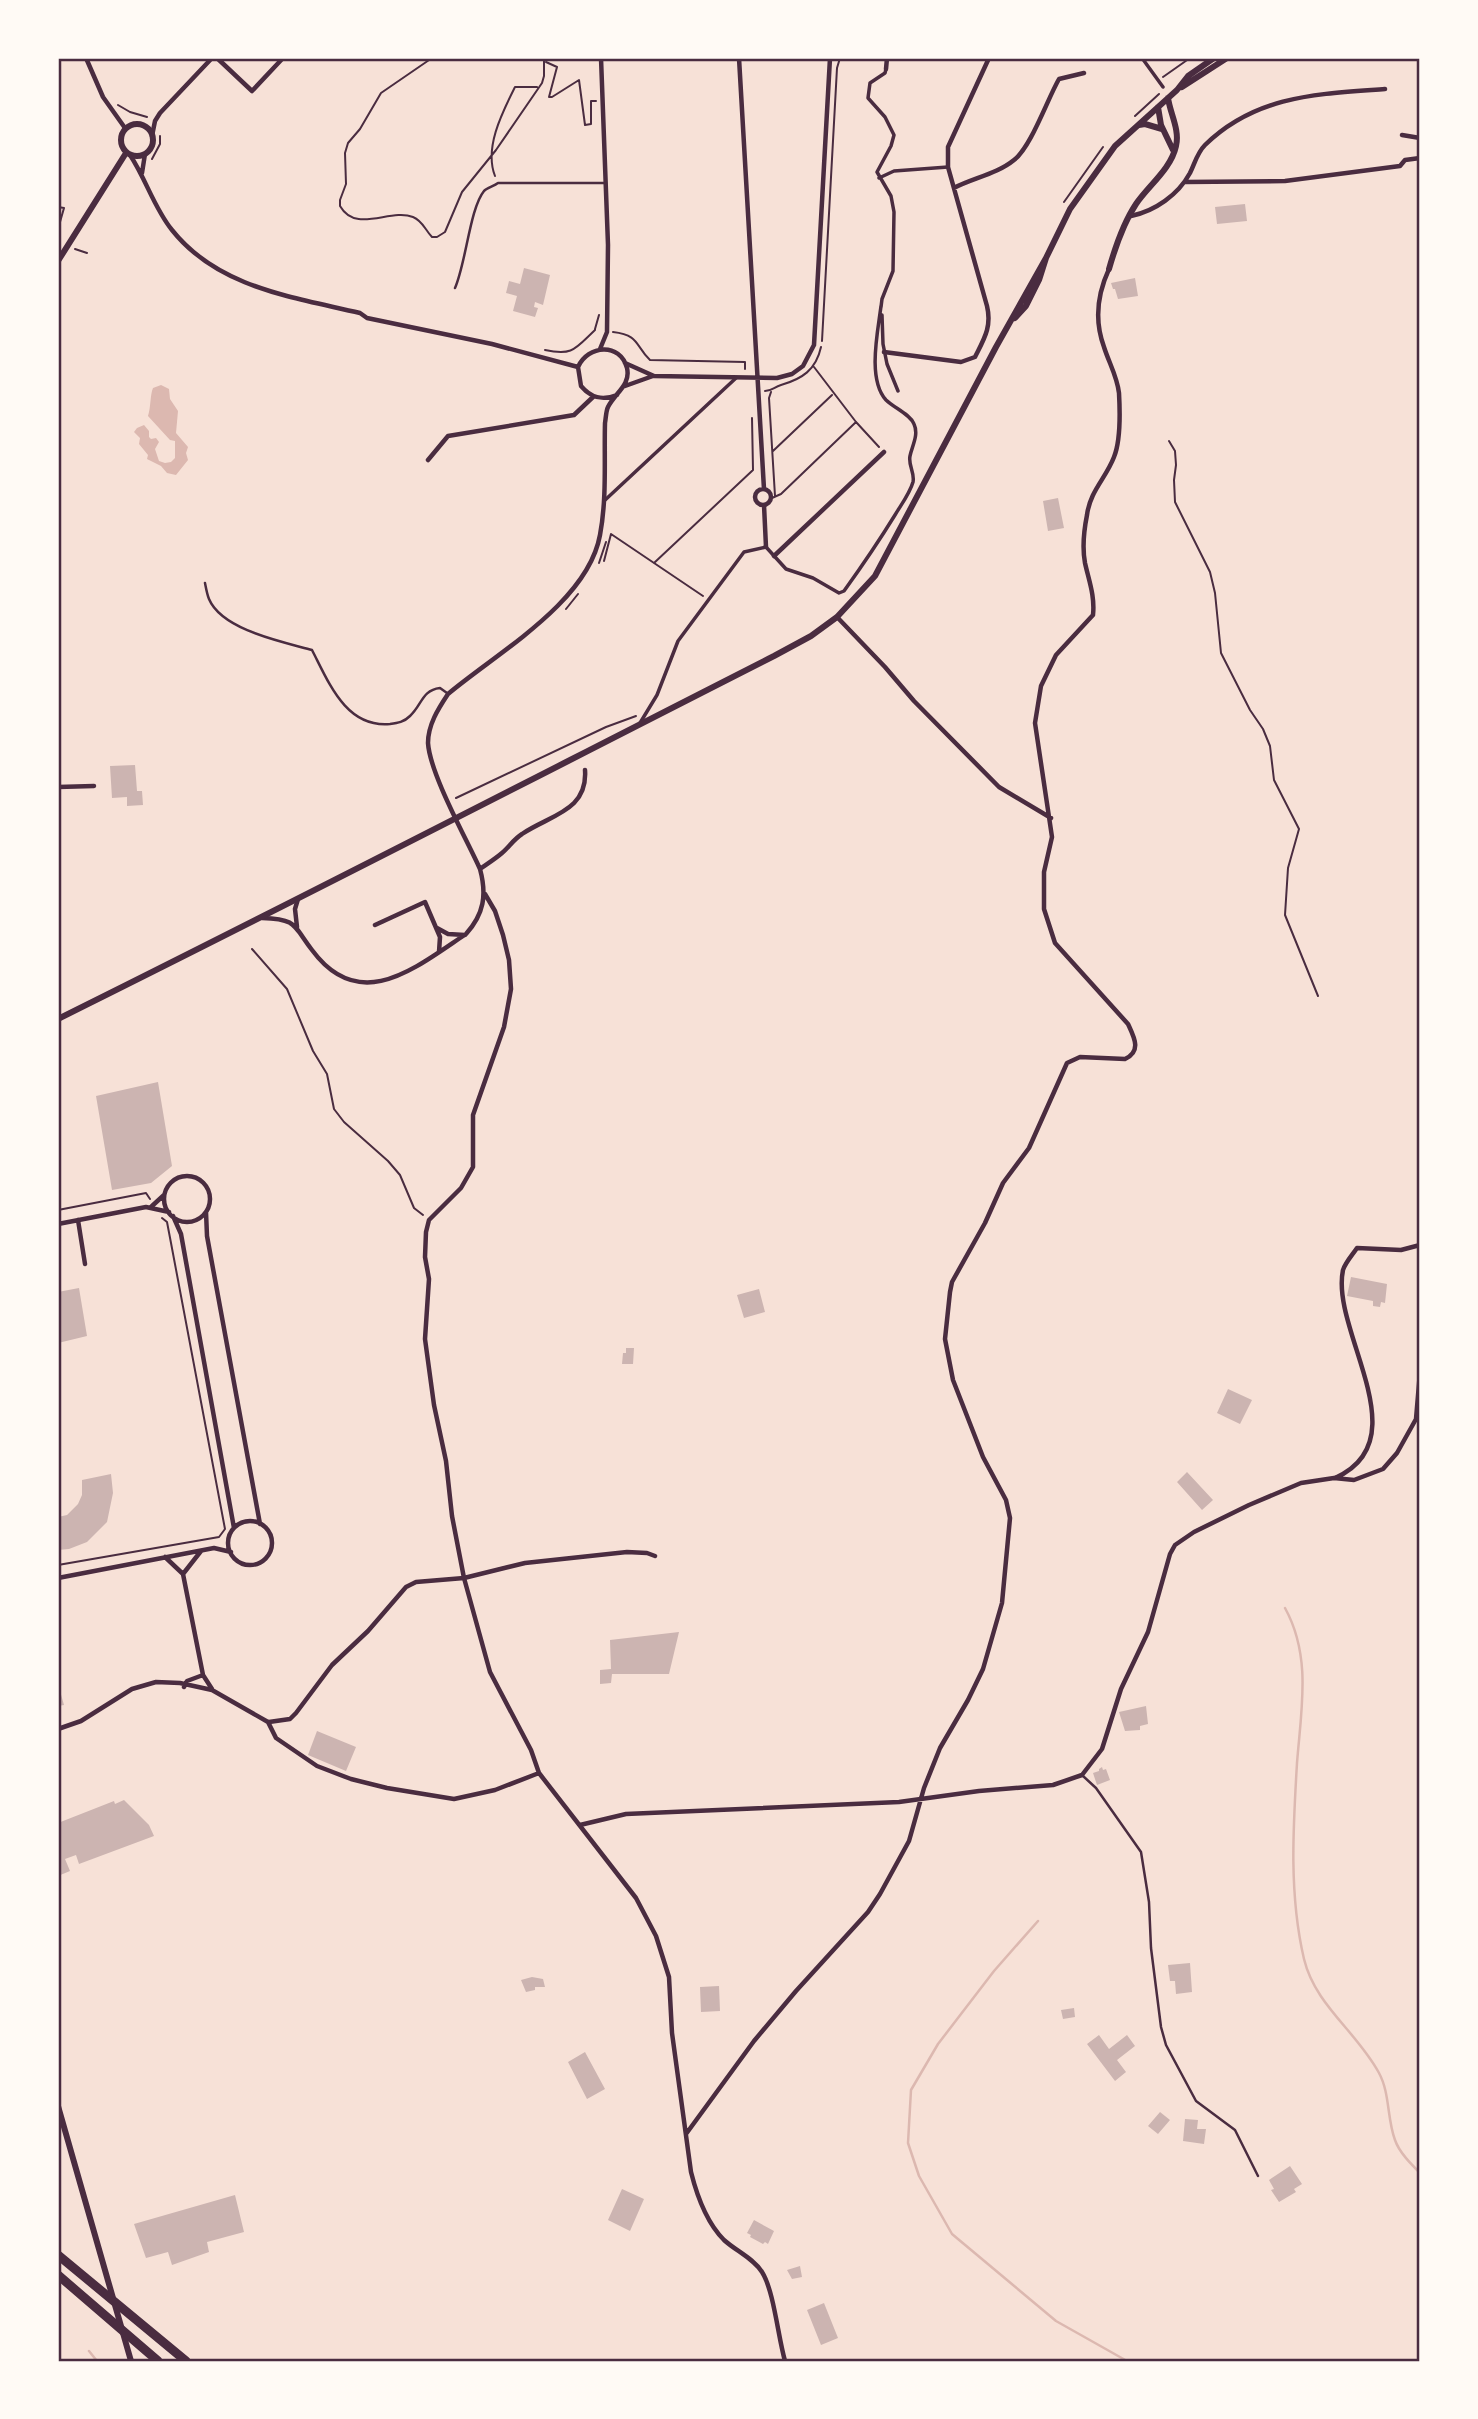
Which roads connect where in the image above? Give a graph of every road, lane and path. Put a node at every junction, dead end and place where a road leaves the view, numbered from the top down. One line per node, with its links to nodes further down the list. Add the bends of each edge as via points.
1 (86, 58): 29 (street, via 103,97)
2 (215, 58): 3 (street, via 251,91); 27 (street, via 160,113)
3 (283, 58)
4 (432, 58): 37 (path, via 380,93 348,143 340,206 358,219 410,216 437,237 445,232 462,192)
5 (601, 58): 24 (street)
6 (739, 58): 64 (street)
7 (830, 58): 64 (street, via 814,345 798,371 777,378)
8 (840, 58): 59 (path, via 822,345)
9 (887, 58): 16 (street)
10 (989, 58): 40 (street, via 948,148)
11 (1142, 58): 18 (street)
12 (1190, 58): 18 (path)
13 (1214, 58): 22 (main road)
14 (1227, 58): 22 (main road)
15 (544, 59): 20 (path); 24 (path, via 556,67 550,97 579,80 585,125 591,124 591,101)
16 (886, 69): 42 (street, via 867,92 894,135 879,165)
17 (1084, 73): 46 (street, via 1059,79 1015,160)
18 (1158, 80): 19 (street)
19 (1163, 87)
20 (538, 88): 37 (path); 37 (path, via 515,87 502,112)
21 (1385, 89): 43 (street, via 1305,96 1255,111 1203,147)
22 (1177, 90): 23 (main road)
23 (1168, 98): 25 (main road); 34 (main road, via 1177,138)
24 (604, 100): 45 (street)
25 (1158, 107): 28 (main road); 30 (main road)
26 (121, 108): 27 (path, via 144,114)
27 (155, 124): 32 (street); 39 (path, via 161,138)
28 (1137, 125): 30 (main road); 88 (main road, via 1115,146 1059,228 875,576)
29 (125, 128): 32 (main road, via 141,124); 35 (main road, via 120,138)
30 (1163, 129): 34 (main road)
31 (1402, 135): 33 (street)
32 (152, 136): 36 (main road, via 152,146)
33 (1420, 138)
34 (1174, 152): 48 (main road)
35 (128, 154): 36 (main road); 41 (street); 50 (main road)
36 (145, 154): 41 (street)
37 (490, 158): 44 (path)
38 (1420, 158): 43 (street, via 1405,160 1401,166 1285,181)
39 (149, 166)
40 (947, 167): 42 (street, via 894,171); 46 (street)
41 (142, 174): 60 (street, via 171,230 197,256 228,277 368,318)
42 (879, 178): 53 (street, via 891,196 895,252)
43 (1185, 182): 48 (street, via 1156,207)
44 (498, 183): 45 (lane); 52 (lane, via 485,190 477,205)
45 (606, 183): 54 (street)
46 (954, 188): 57 (street, via 990,320 985,337 975,357 961,362)
47 (58, 207): 49 (path, via 64,208)
48 (1131, 216): 51 (main road)
49 (58, 229)
50 (58, 261)
51 (1109, 269): 96 (street, via 1097,320 1119,393 1118,442 1090,497 1086,515 1083,544 1093,615 1056,655 1041,686 1035,723)
52 (454, 288)
53 (881, 306): 57 (street); 83 (street, via 875,375 884,398 915,426 909,462 912,485 874,551 844,591 839,593 786,569)
54 (607, 332): 55 (street); 56 (path, via 595,330 570,352); 63 (path, via 635,340 650,360 745,362)
55 (600, 349): 58 (street, via 616,353); 60 (street, via 586,355)
56 (546, 350)
57 (884, 352): 68 (street)
58 (625, 363): 61 (street); 65 (street)
59 (814, 366): 67 (path, via 798,380); 69 (path)
60 (578, 367): 71 (street, via 581,386)
61 (654, 376): 62 (street); 65 (street)
62 (738, 376): 63 (street); 80 (street)
63 (746, 376): 64 (street)
64 (757, 376): 66 (street)
65 (624, 387): 70 (street)
66 (758, 391): 67 (path); 78 (street)
67 (772, 391): 75 (path)
68 (898, 391)
69 (834, 394): 73 (path); 75 (path)
70 (617, 395): 71 (street); 80 (street, via 607,408 604,423)
71 (593, 397): 77 (street, via 574,415 448,436)
72 (752, 407): 85 (path, via 753,470)
73 (856, 422): 76 (path); 79 (path)
74 (1169, 441): 107 (path, via 1175,451 1175,502 1210,572 1221,653 1263,729 1274,780 1300,829 1288,868 1285,915)
75 (772, 452): 79 (path)
76 (884, 452): 83 (street)
77 (428, 460)
78 (764, 489): 79 (street); 81 (street, via 755,496 757,503)
79 (773, 497): 81 (street)
80 (603, 502): 89 (street, via 594,557 580,581 561,604)
81 (764, 505): 82 (street)
82 (766, 547): 83 (street); 87 (street, via 744,552)
83 (774, 555)
84 (604, 561): 85 (path, via 611,534)
85 (654, 563): 87 (path)
86 (205, 583): 89 (lane, via 218,612 237,625 312,650 344,706 367,723 400,722 431,689)
87 (709, 599): 90 (street, via 678,641)
88 (836, 617): 91 (main road, via 811,636); 96 (street, via 999,787)
89 (449, 694): 97 (street, via 436,713 428,742 431,763)
90 (649, 710): 91 (street); 95 (path)
91 (639, 725): 99 (main road)
92 (585, 770): 97 (street, via 586,781 575,804 520,835)
93 (94, 786): 94 (street)
94 (58, 787)
95 (456, 798)
96 (1051, 818): 144 (street, via 1043,893 1055,943 1128,1024 1136,1040 1135,1050 1125,1059 1080,1057 1067,1063 1029,1148 1003,1183 951,1282 945,1339 948,1360 966,1417 1006,1500 1010,1518 1002,1603 983,1669 940,1748)
97 (480, 869): 98 (street)
98 (485, 894): 104 (street, via 482,911); 117 (street, via 495,911 509,960 511,989 505,1027 473,1115 472,1167 461,1188)
99 (299, 899): 100 (main road); 102 (street)
100 (261, 918): 102 (street, via 285,920); 108 (main road)
101 (376, 925): 103 (street, via 425,902)
102 (297, 927): 106 (street, via 323,965 335,975 363,984 395,978)
103 (437, 927): 104 (street, via 448,934); 106 (street)
104 (466, 934): 106 (street)
105 (252, 949): 117 (path, via 287,989 327,1074 334,1109 400,1175 414,1208)
106 (439, 952)
107 (1318, 996)
108 (58, 1019)
109 (166, 1193): 111 (street); 113 (street, via 176,1179 198,1179 210,1196); 114 (street, via 165,1204)
110 (149, 1199): 112 (path, via 146,1193)
111 (152, 1206): 114 (street); 116 (street)
112 (58, 1210)
113 (206, 1212): 114 (street, via 191,1222); 124 (street)
114 (171, 1214): 125 (street, via 181,1234)
115 (156, 1216): 132 (path, via 167,1222 225,1529 219,1537)
116 (78, 1220): 118 (street); 120 (street)
117 (429, 1220): 135 (street, via 425,1339)
118 (58, 1224)
119 (1420, 1245): 123 (street, via 1401,1250 1357,1248 1343,1268 1345,1307 1373,1419 1369,1442 1357,1464)
120 (85, 1264)
121 (1420, 1372): 122 (street)
122 (1419, 1401): 123 (street, via 1416,1419 1383,1469 1354,1480)
123 (1334, 1478): 143 (street, via 1301,1483 1269,1496 1175,1545 1148,1632 1121,1689 1102,1749)
124 (260, 1524): 125 (street, via 247,1521); 129 (street, via 272,1540 268,1555 245,1564)
125 (234, 1528): 126 (street)
126 (229, 1538): 127 (street); 129 (street)
127 (216, 1548): 128 (street); 129 (street)
128 (201, 1550): 131 (street); 133 (street)
129 (231, 1552)
130 (654, 1556): 135 (street, via 627,1552 525,1563)
131 (165, 1557): 133 (street); 134 (street)
132 (58, 1565)
133 (183, 1574): 136 (street)
134 (58, 1578)
135 (464, 1578): 140 (street, via 428,1580 406,1587 332,1665 296,1713); 142 (street, via 490,1672)
136 (204, 1677): 137 (street); 138 (street); 139 (street)
137 (184, 1685): 138 (street); 141 (street, via 156,1682 132,1689 81,1721)
138 (193, 1685): 139 (street)
139 (212, 1690): 140 (street)
140 (268, 1722): 142 (street, via 276,1738 317,1766 387,1788 454,1799)
141 (58, 1729)
142 (539, 1773): 145 (street)
143 (1082, 1775): 144 (street, via 1052,1785); 148 (lane, via 1141,1852 1166,2045 1196,2101 1235,2130)
144 (922, 1799): 145 (street, via 626,1814); 147 (street, via 909,1842 868,1912 754,2041)
145 (580, 1825): 147 (street, via 636,1898 665,1958)
146 (58, 2106): 151 (main road)
147 (686, 2134): 154 (street, via 691,2172 706,2215 724,2239 764,2275)
148 (1258, 2176)
149 (58, 2255): 153 (highway)
150 (58, 2275): 152 (highway)
151 (131, 2361)
152 (158, 2361)
153 (186, 2361)
154 (785, 2361)

